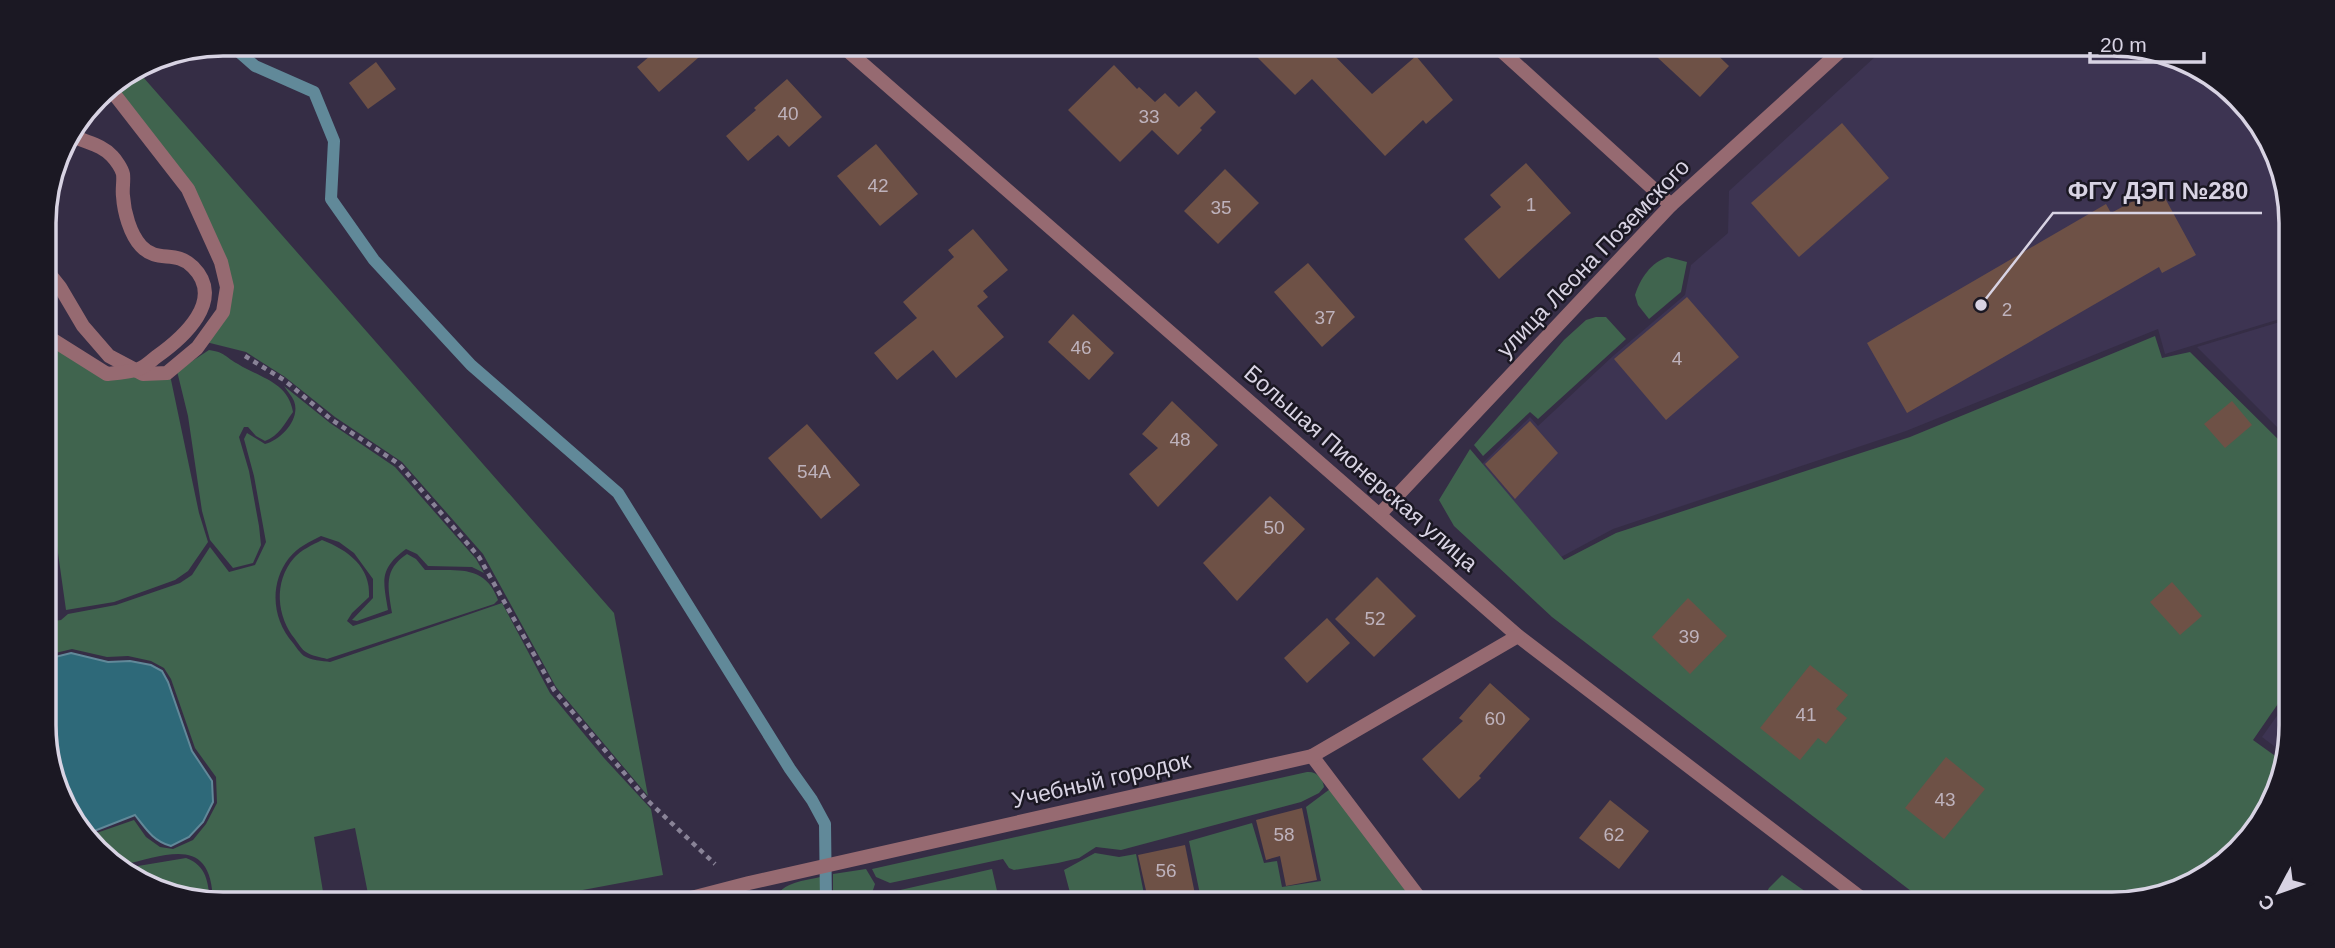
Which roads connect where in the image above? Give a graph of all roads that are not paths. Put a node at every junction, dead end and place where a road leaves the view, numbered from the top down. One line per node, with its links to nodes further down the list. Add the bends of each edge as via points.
1 (854, 56): 10 (street, Большая Пионерская улица)
2 (1507, 56): 6 (street)
3 (1835, 56): 6 (street, улица Леона Поземского)
4 (115, 95): 9 (street, via 188,188 221,262 227,287 223,312 197,348 167,373)
5 (79, 139): 9 (street, via 93,142 111,155 123,173 127,220 141,245 156,257 175,256 192,266 205,284 203,308 191,328)
6 (1671, 205): 10 (street, улица Леона Поземского)
7 (56, 282): 9 (street, via 82,326 109,356)
8 (56, 342): 9 (street, via 107,374)
9 (135, 370)
10 (1380, 514): 11 (street, Большая Пионерская улица)
11 (1518, 636): 12 (street, Учебный городок); 15 (street, Большая Пионерская улица)
12 (1312, 756): 13 (street, Учебный городок); 14 (street)
13 (714, 892)
14 (1415, 892)
15 (1853, 892)

